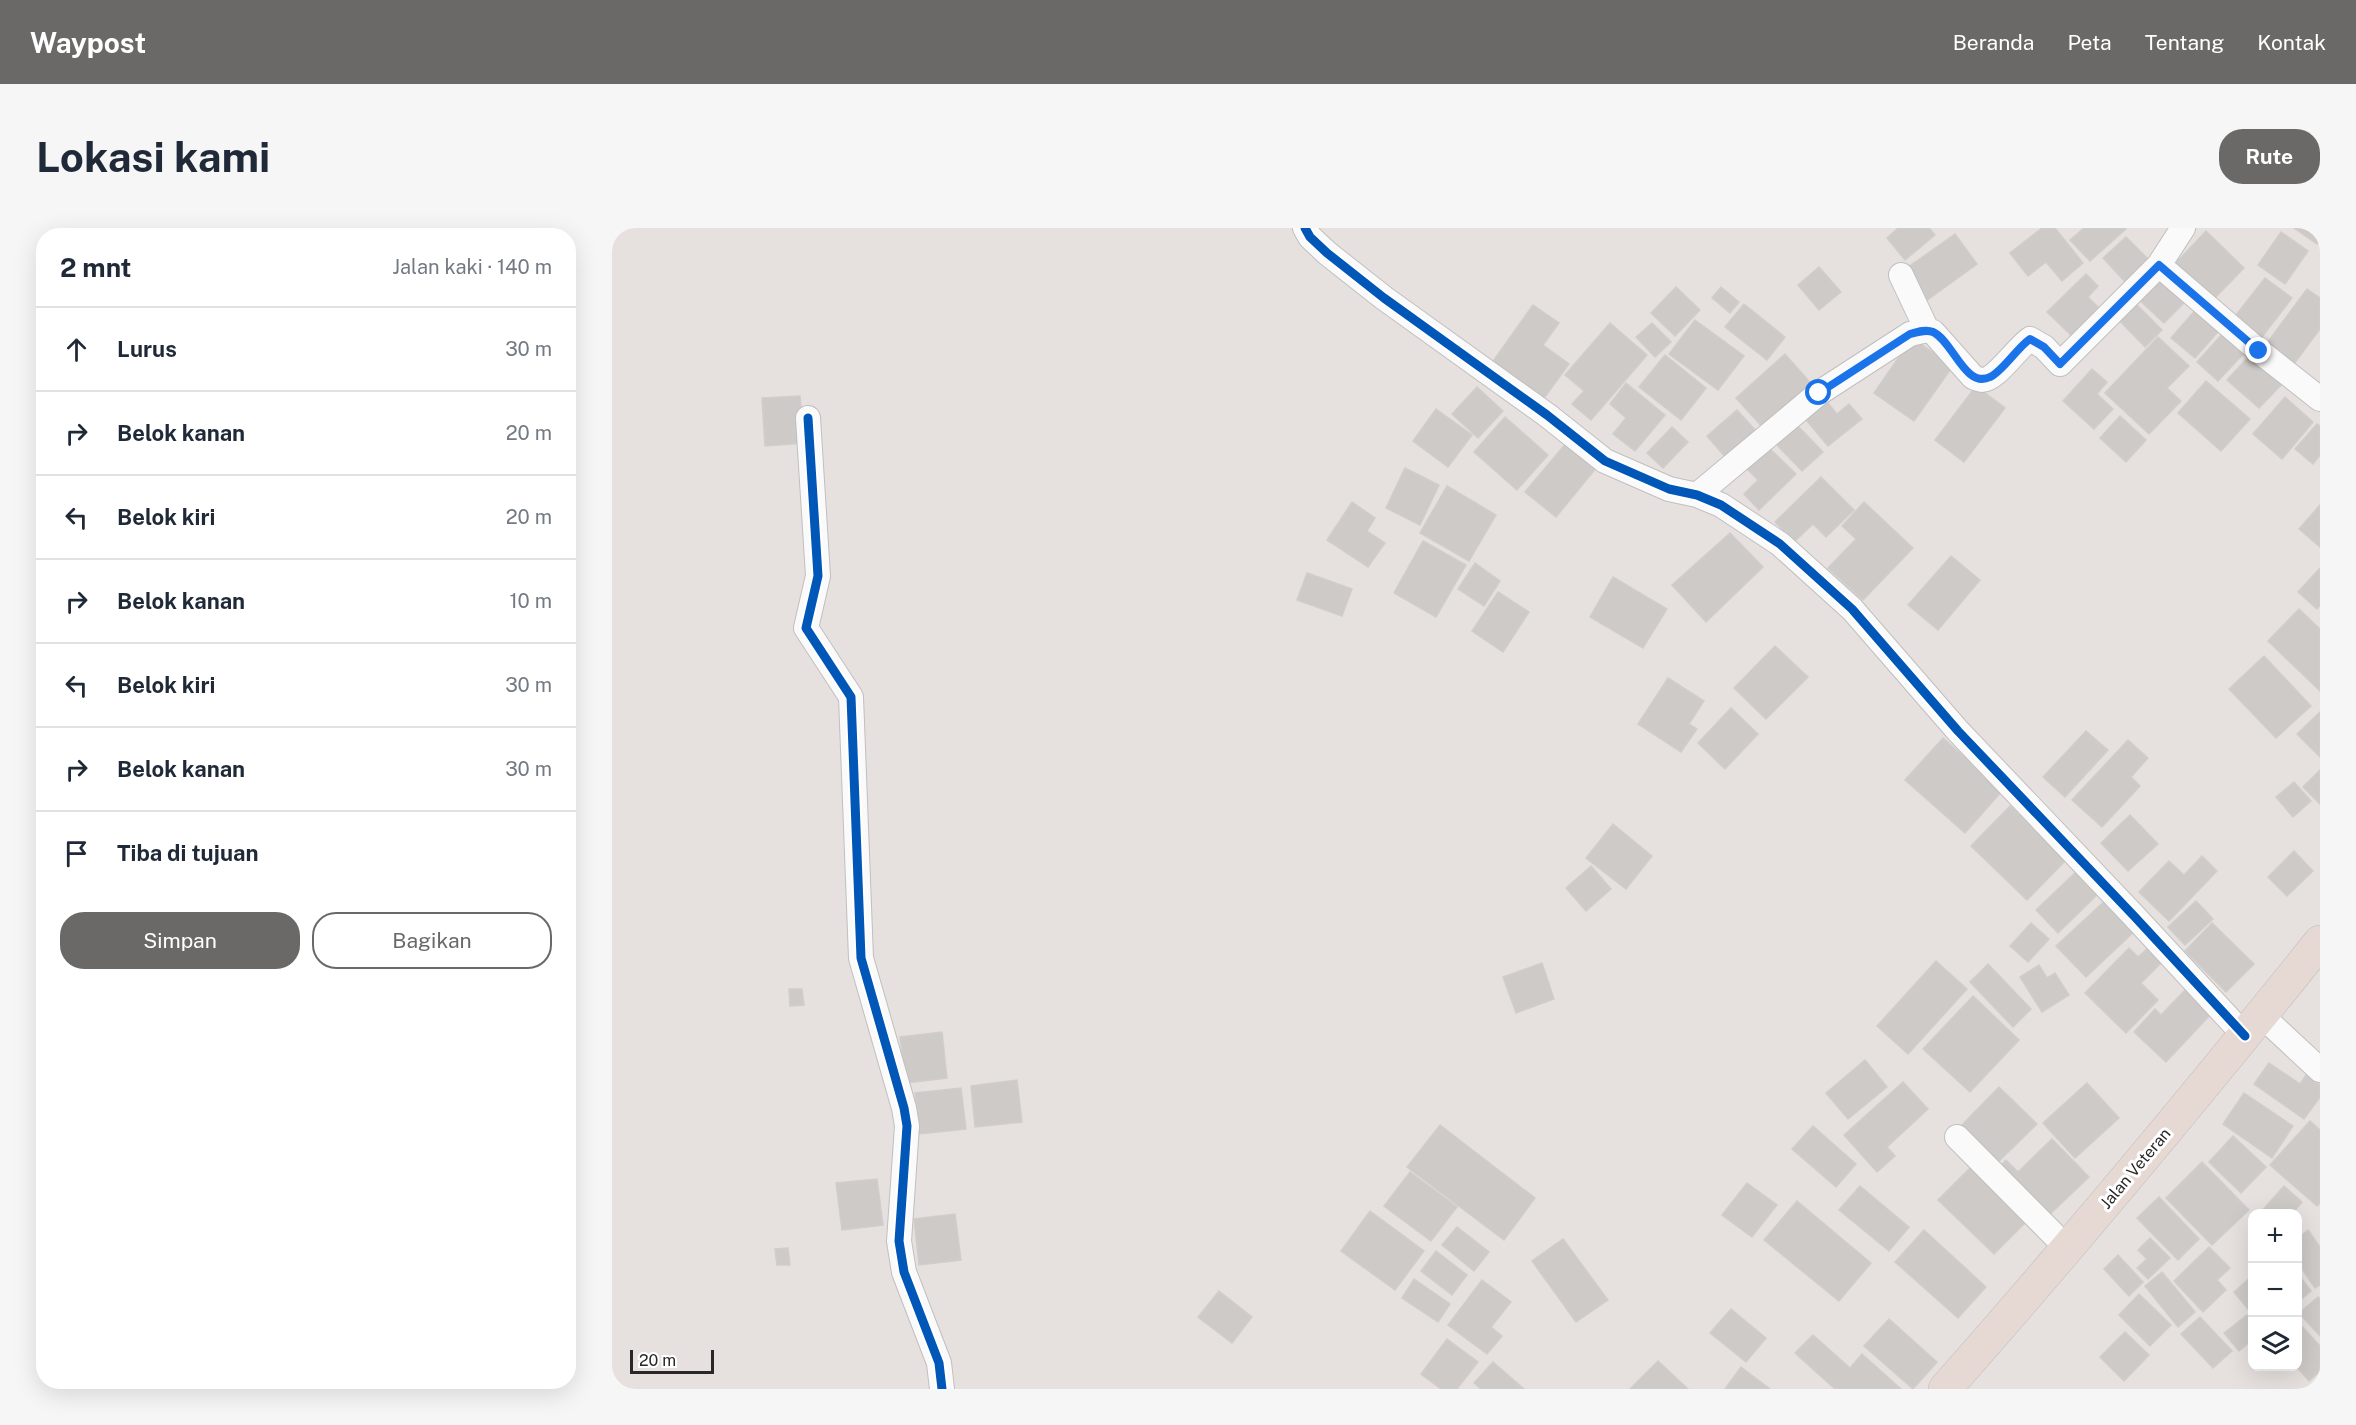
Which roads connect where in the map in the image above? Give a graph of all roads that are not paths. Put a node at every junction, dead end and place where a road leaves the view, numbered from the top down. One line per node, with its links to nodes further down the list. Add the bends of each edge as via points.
1 (1305, 228): 8 (street, via 1327,253 1384,298 1605,461 1669,489)
2 (2183, 228): 3 (street)
3 (2159, 265): 5 (street, via 2060,364 2030,339 1993,376 1982,380 1972,377 1938,335); 6 (street)
4 (1901, 275): 5 (street)
5 (1927, 330): 8 (street, via 1910,334 1819,393)
6 (2320, 399)
7 (808, 418): 15 (street, via 818,576 807,628 851,697 861,958 908,1126 900,1256 937,1355)
8 (1697, 495): 10 (street, via 1721,505 1770,536 1852,609 1958,732 2134,916)
9 (2320, 942): 10 (highway, Jalan Veteran)
10 (2253, 1026): 11 (street); 13 (highway, Jalan Veteran)
11 (2320, 1070)
12 (1957, 1137): 13 (street)
13 (2067, 1248): 14 (highway, Jalan Veteran)
14 (1950, 1387)
15 (942, 1389)

